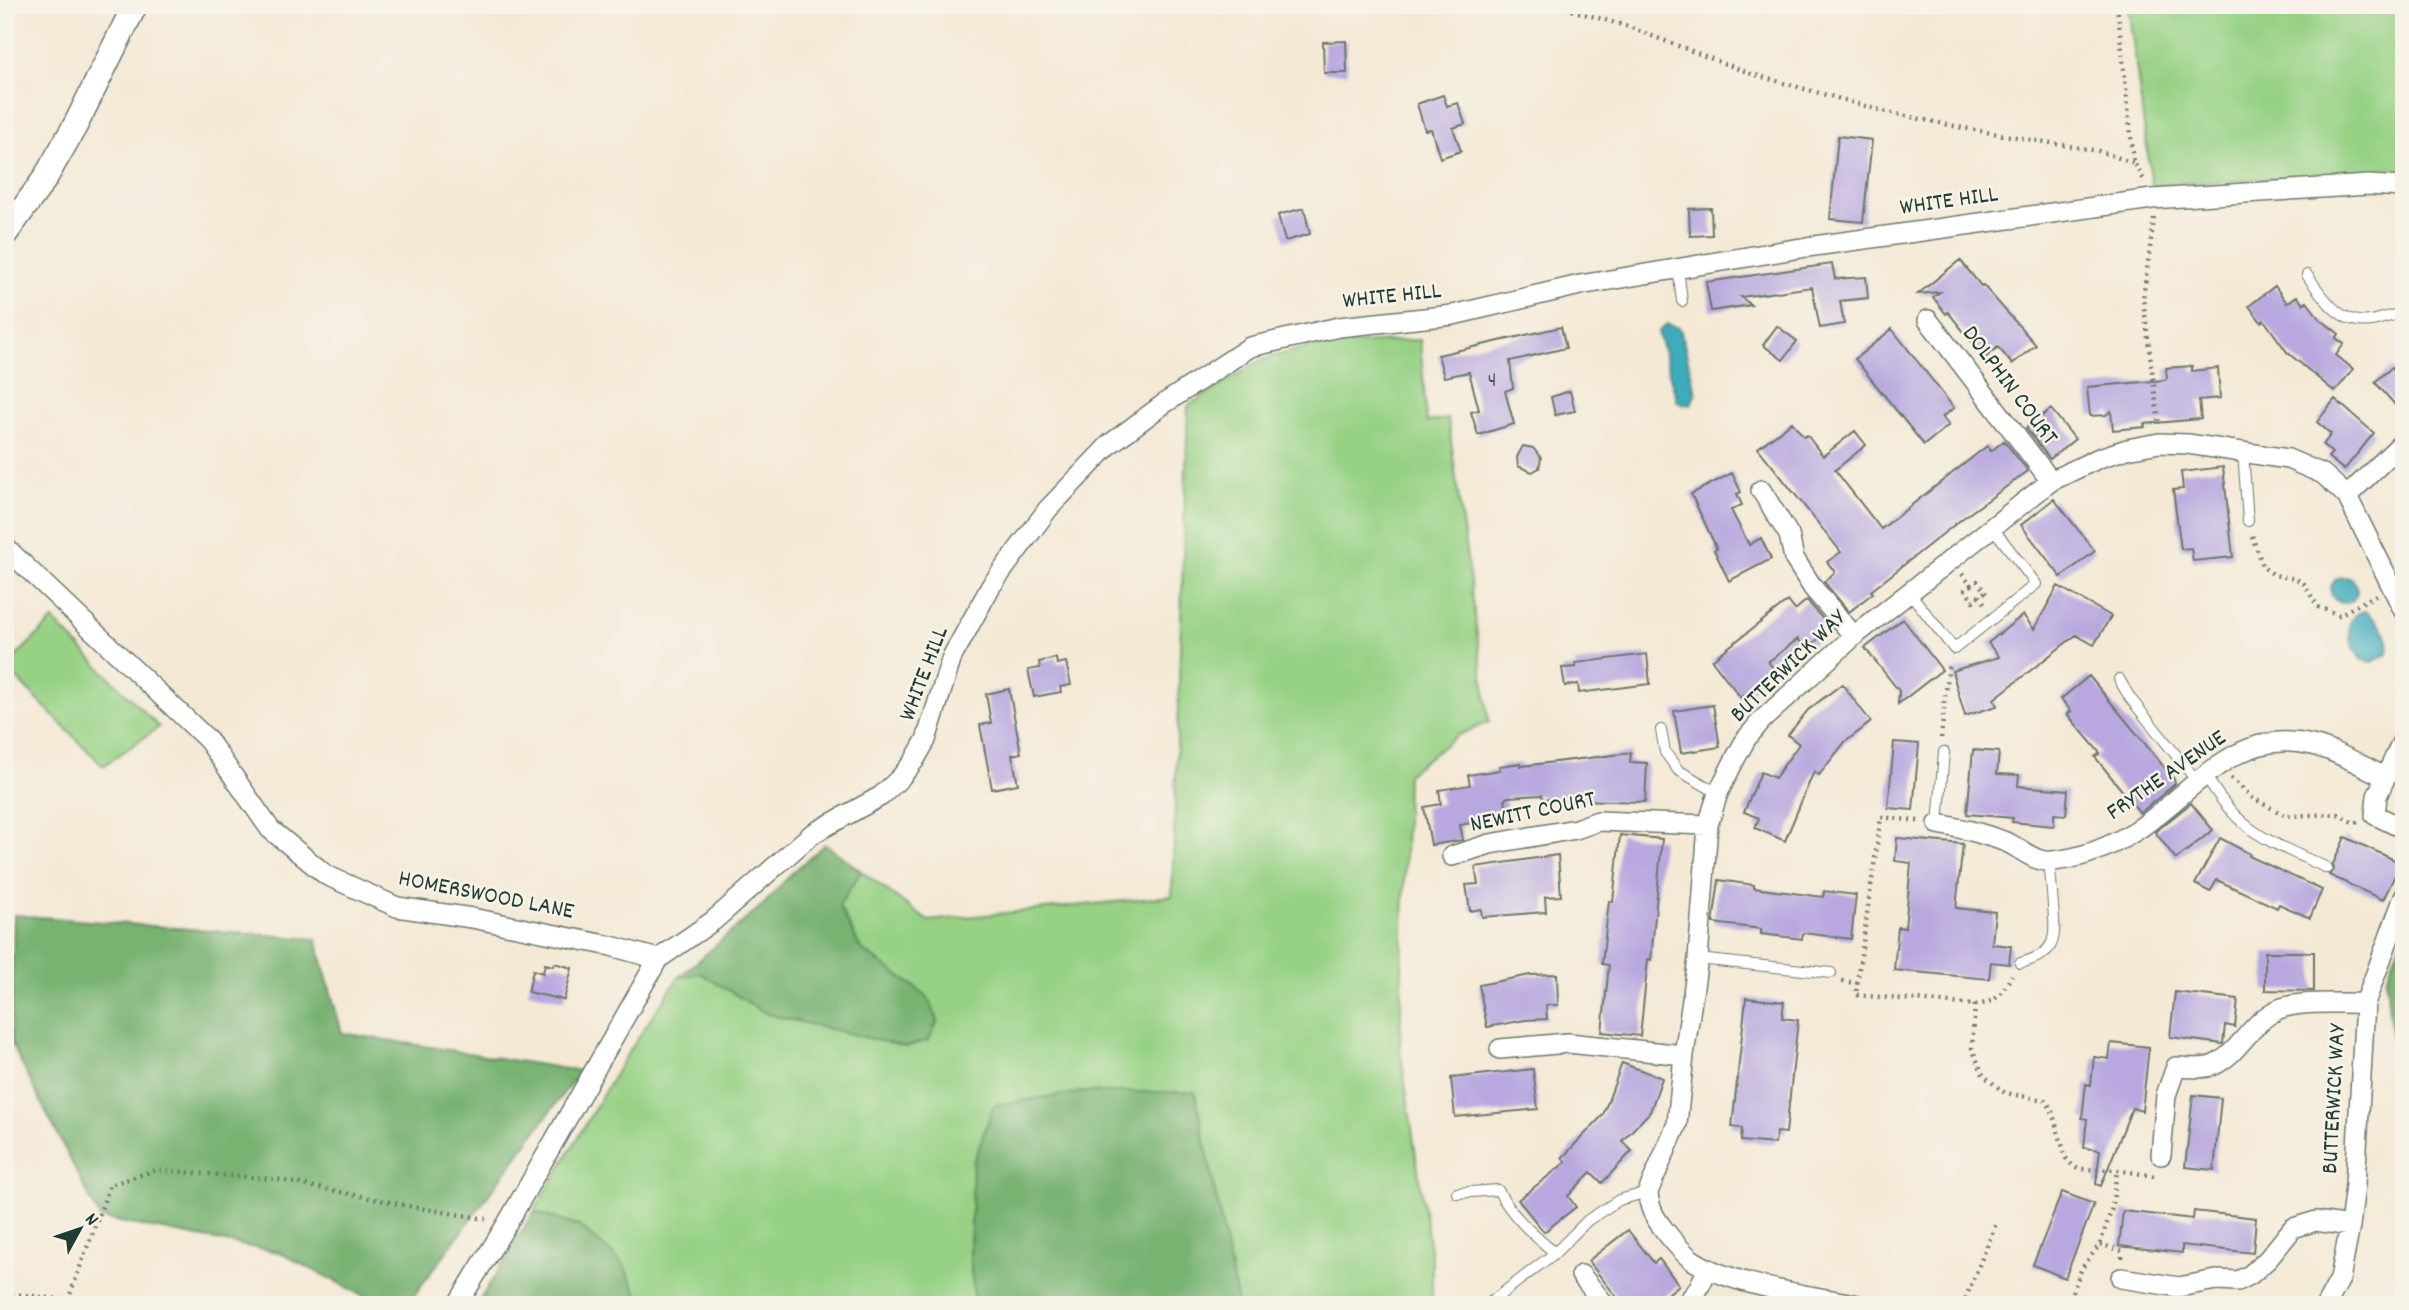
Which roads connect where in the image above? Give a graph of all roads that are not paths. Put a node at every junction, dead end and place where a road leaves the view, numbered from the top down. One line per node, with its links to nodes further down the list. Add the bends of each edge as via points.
1 (135, 5): 3 (street, via 76,124)
2 (2404, 187): 4 (street, WHITE HILL, via 2368,185 2152,199)
3 (5, 234)
4 (1678, 269): 6 (lane); 34 (street, WHITE HILL, via 1580,285 1454,316 1339,327 1250,347 1165,403 1110,444 1077,477 991,586 952,657 926,740 900,778 881,796 812,834 713,921)
5 (2306, 275): 7 (lane, via 2326,302 2348,318 2360,322)
6 (1682, 301)
7 (2404, 314)
8 (1928, 320): 11 (street, DOLPHIN COURT)
9 (2404, 441): 13 (street)
10 (2243, 452): 11 (street, BUTTERWICK WAY, via 2159,443 2099,458); 13 (street, BUTTERWICK WAY, via 2308,467); 14 (lane)
11 (2051, 481): 15 (street, BUTTERWICK WAY)
12 (1761, 490): 19 (street, via 1789,535 1794,558 1813,588)
13 (2347, 496): 18 (street, BUTTERWICK WAY)
14 (2248, 521)
15 (1993, 528): 17 (street, BUTTERWICK WAY); 17 (lane, via 2036,584 1954,649)
16 (5, 547): 34 (street, HOMERSWOOD LANE, via 208,740 270,829 326,875 397,907 599,943)
17 (1910, 593): 19 (street, BUTTERWICK WAY)
18 (2404, 611)
19 (1854, 636): 26 (street, BUTTERWICK WAY, via 1762,720)
20 (2119, 678): 25 (lane, via 2130,698)
21 (1661, 730): 26 (lane, via 1665,752 1678,770)
22 (2404, 737): 24 (street)
23 (1944, 752): 27 (lane)
24 (2394, 770): 25 (street, FRYTHE AVENUE, via 2291,742 2244,751); 29 (street, via 2377,796 2375,815)
25 (2208, 773): 31 (street, FRYTHE AVENUE, via 2158,815 2112,844 2083,856); 32 (lane, via 2227,808 2254,833)
26 (1718, 793): 28 (street, BUTTERWICK WAY)
27 (1938, 824): 31 (street, via 1983,834)
28 (1708, 825): 30 (street, NEWITT COURT, via 1598,821); 35 (street, BUTTERWICK WAY)
29 (2404, 829)
30 (1452, 856)
31 (2049, 862): 36 (lane, via 2056,926 2053,940 2038,957)
32 (2327, 867)
33 (2404, 897): 38 (street, BUTTERWICK WAY)
34 (658, 959): 49 (street)
35 (1698, 959): 37 (lane); 40 (street, BUTTERWICK WAY)
36 (2020, 963)
37 (1831, 973)
38 (2365, 1003): 41 (street, via 2283,1007 2260,1020 2212,1066 2176,1067 2166,1095); 44 (street, BUTTERWICK WAY)
39 (1500, 1049): 40 (street, via 1568,1043)
40 (1684, 1055): 42 (street, BUTTERWICK WAY, via 1677,1124)
41 (2161, 1155)
42 (1648, 1192): 45 (lane, via 1619,1200 1588,1220); 46 (street, via 1654,1217 1666,1233 1689,1258)
43 (1457, 1193): 45 (lane, via 1498,1189 1523,1225)
44 (2350, 1226): 48 (street, via 2316,1221 2293,1228 2268,1259 2238,1281 2179,1287); 54 (street, BUTTERWICK WAY, via 2340,1279)
45 (1555, 1253): 50 (lane)
46 (1708, 1269): 52 (street); 53 (street)
47 (1581, 1276): 51 (street)
48 (2122, 1278)
49 (457, 1305)
50 (1487, 1305)
51 (1605, 1305)
52 (1685, 1305)
53 (1858, 1305)
54 (2326, 1305)

